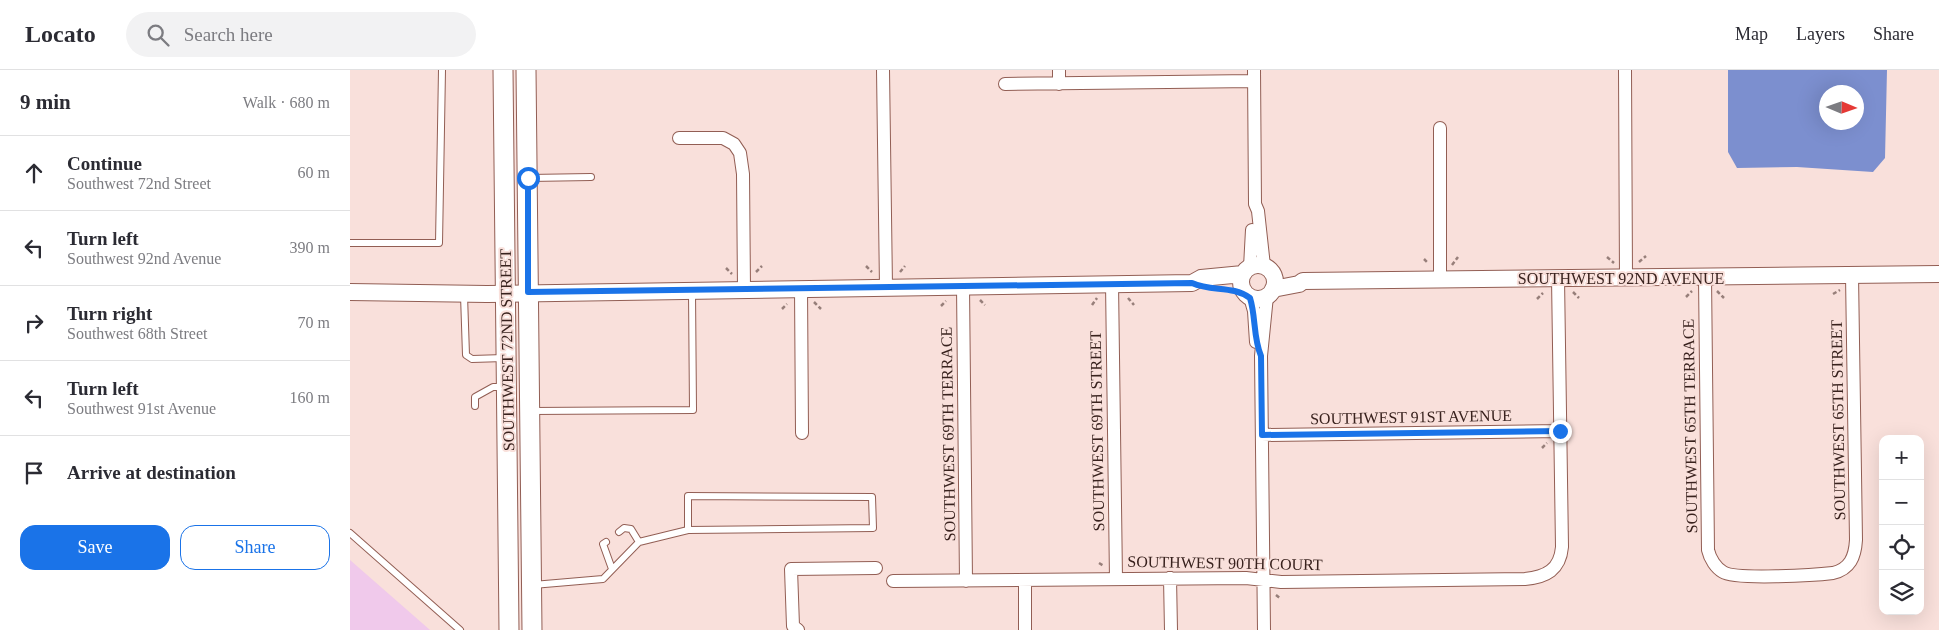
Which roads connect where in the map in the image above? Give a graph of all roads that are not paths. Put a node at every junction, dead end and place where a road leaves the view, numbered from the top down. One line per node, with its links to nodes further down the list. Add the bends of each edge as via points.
1 (442, 70): 14 (lane, via 439,243)
2 (503, 70): 32 (main road, SOUTHWEST 72ND STREET)
3 (526, 70): 13 (main road, SOUTHWEST 72ND STREET)
4 (882, 70): 25 (street)
5 (1059, 70): 9 (street)
6 (1625, 70): 18 (street)
7 (1254, 76): 9 (street); 16 (street, via 1256,204)
8 (1005, 84): 9 (street)
9 (1059, 84)
10 (1440, 128): 19 (street)
11 (679, 138): 28 (street, via 723,138 734,144 740,154)
12 (591, 177): 13 (lane)
13 (528, 178): 30 (main road, SOUTHWEST 72ND STREET)
14 (350, 243)
15 (1939, 274): 20 (street, SOUTHWEST 92ND AVENUE)
16 (1262, 278): 19 (street, SOUTHWEST 92ND AVENUE, via 1299,278 1303,281); 21 (street, SOUTHWEST 92ND AVENUE, via 1201,278); 33 (street, SOUTHWEST 92ND AVENUE, via 1257,299); 33 (street, via 1241,283); 34 (street)
17 (1558, 278): 18 (street, SOUTHWEST 92ND AVENUE); 19 (street, SOUTHWEST 92ND AVENUE); 39 (street)
18 (1626, 278): 23 (street, SOUTHWEST 92ND AVENUE)
19 (1440, 280)
20 (1848, 282): 23 (street, SOUTHWEST 92ND AVENUE); 49 (street, SOUTHWEST 65TH STREET, via 1856,540 1850,564 1838,572 1826,574 1737,576)
21 (1192, 283): 22 (street, SOUTHWEST 92ND AVENUE); 33 (street, SOUTHWEST 92ND AVENUE)
22 (1112, 284): 24 (street, SOUTHWEST 92ND AVENUE); 51 (street, SOUTHWEST 69TH STREET)
23 (1705, 285): 49 (street, SOUTHWEST 65TH TERRACE, via 1707,542 1711,559)
24 (963, 286): 25 (street, SOUTHWEST 92ND AVENUE); 54 (street, SOUTHWEST 69TH TERRACE)
25 (886, 287): 26 (street, SOUTHWEST 92ND AVENUE)
26 (802, 288): 28 (street, SOUTHWEST 92ND AVENUE); 40 (street)
27 (692, 289): 28 (street, SOUTHWEST 92ND AVENUE); 30 (street, SOUTHWEST 92ND AVENUE); 38 (lane, via 693,410)
28 (744, 289)
29 (350, 292): 31 (street, SOUTHWEST 92ND AVENUE)
30 (528, 292): 32 (street, SOUTHWEST 92ND AVENUE); 38 (main road, SOUTHWEST 72ND STREET)
31 (464, 293): 32 (street, SOUTHWEST 92ND AVENUE); 35 (lane, via 466,355 472,359)
32 (506, 293): 35 (main road, SOUTHWEST 72ND STREET)
33 (1247, 295): 34 (street, via 1254,311 1256,346)
34 (1261, 356): 41 (street)
35 (507, 358): 36 (main road, SOUTHWEST 72ND STREET)
36 (507, 386): 37 (lane, via 493,387 475,397); 57 (main road, SOUTHWEST 72ND STREET)
37 (475, 406)
38 (530, 412): 56 (main road, SOUTHWEST 72ND STREET)
39 (1560, 431): 41 (street, SOUTHWEST 91ST AVENUE); 55 (street, SOUTHWEST 90TH COURT, via 1562,547 1554,569 1540,577)
40 (802, 432)
41 (1262, 435): 55 (street)
42 (688, 530): 42 (lane, via 688,496 872,497 873,528); 46 (lane)
43 (619, 532): 46 (lane, via 624,528 631,529)
44 (350, 533): 58 (lane)
45 (606, 542): 48 (lane, via 603,544)
46 (639, 542): 48 (lane)
47 (876, 568): 61 (street, via 792,569 792,626)
48 (612, 569): 56 (lane, via 602,579)
49 (1720, 570)
50 (1170, 578): 51 (street, SOUTHWEST 90TH COURT); 55 (street, SOUTHWEST 90TH COURT); 63 (street)
51 (1116, 579): 52 (street, SOUTHWEST 90TH COURT)
52 (1025, 580): 54 (street, SOUTHWEST 90TH COURT); 62 (street)
53 (893, 581): 54 (street, SOUTHWEST 90TH COURT)
54 (966, 581)
55 (1264, 581): 64 (street)
56 (532, 585): 57 (main road); 60 (main road, SOUTHWEST 72ND STREET)
57 (508, 586): 59 (main road, SOUTHWEST 72ND STREET)
58 (460, 630)
59 (510, 630)
60 (532, 630)
61 (798, 630)
62 (1025, 630)
63 (1171, 630)
64 (1264, 630)

